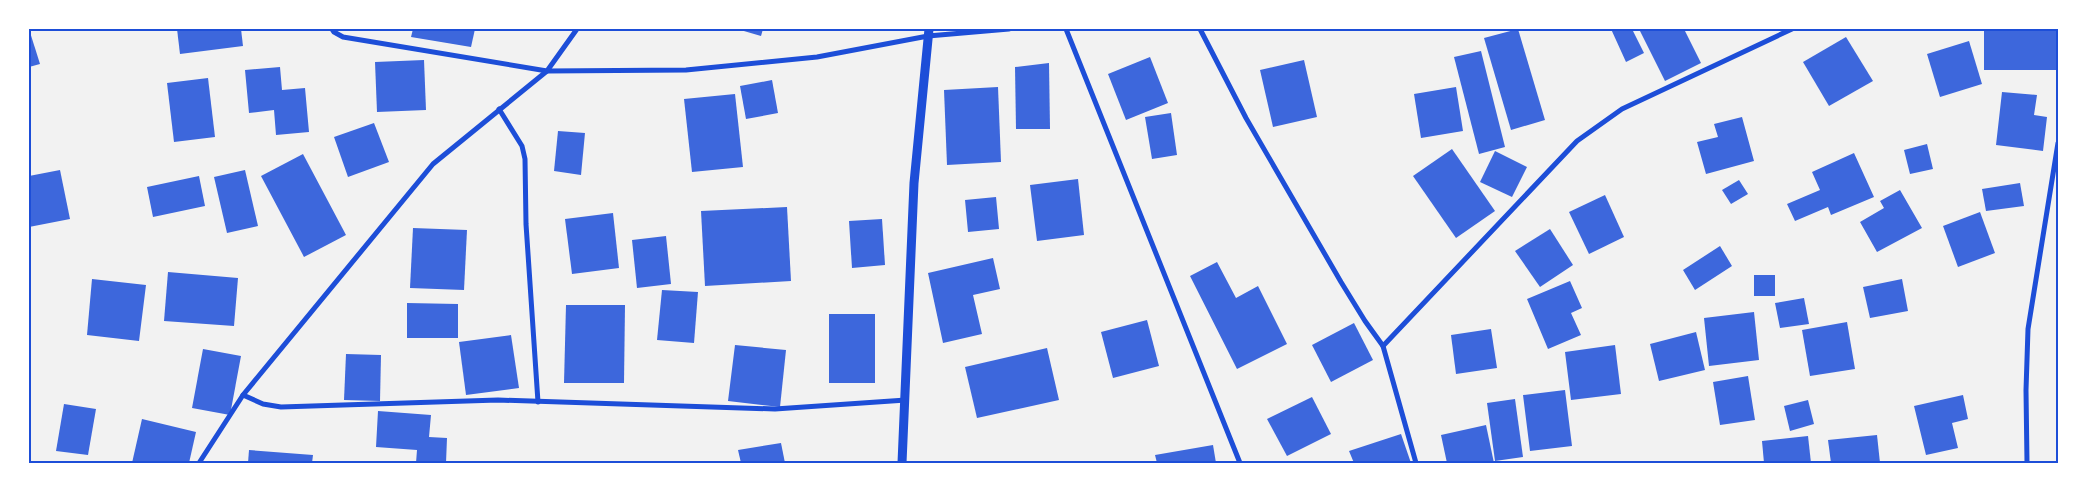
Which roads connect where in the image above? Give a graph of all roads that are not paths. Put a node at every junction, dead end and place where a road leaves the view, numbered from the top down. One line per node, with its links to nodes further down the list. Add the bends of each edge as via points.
1 (332, 29): 8 (street, via 343,37)
2 (577, 29): 8 (street)
3 (1009, 29): 7 (street)
4 (1066, 29): 17 (street)
5 (1200, 29): 11 (street, via 1246,118 1340,282)
6 (1792, 29): 11 (street, via 1622,109 1593,129)
7 (928, 32): 8 (street, via 817,58 686,70); 13 (street, via 914,183)
8 (547, 71): 9 (street)
9 (499, 109): 12 (street, via 433,164); 14 (street, via 522,146 525,159)
10 (2058, 143): 19 (street, via 2028,329)
11 (1383, 346): 18 (street)
12 (243, 395): 14 (street, via 263,404 281,407 450,400); 15 (street)
13 (906, 400): 14 (street, via 775,409); 16 (street)
14 (538, 402)
15 (199, 463)
16 (902, 463)
17 (1240, 463)
18 (1416, 463)
19 (2027, 463)

